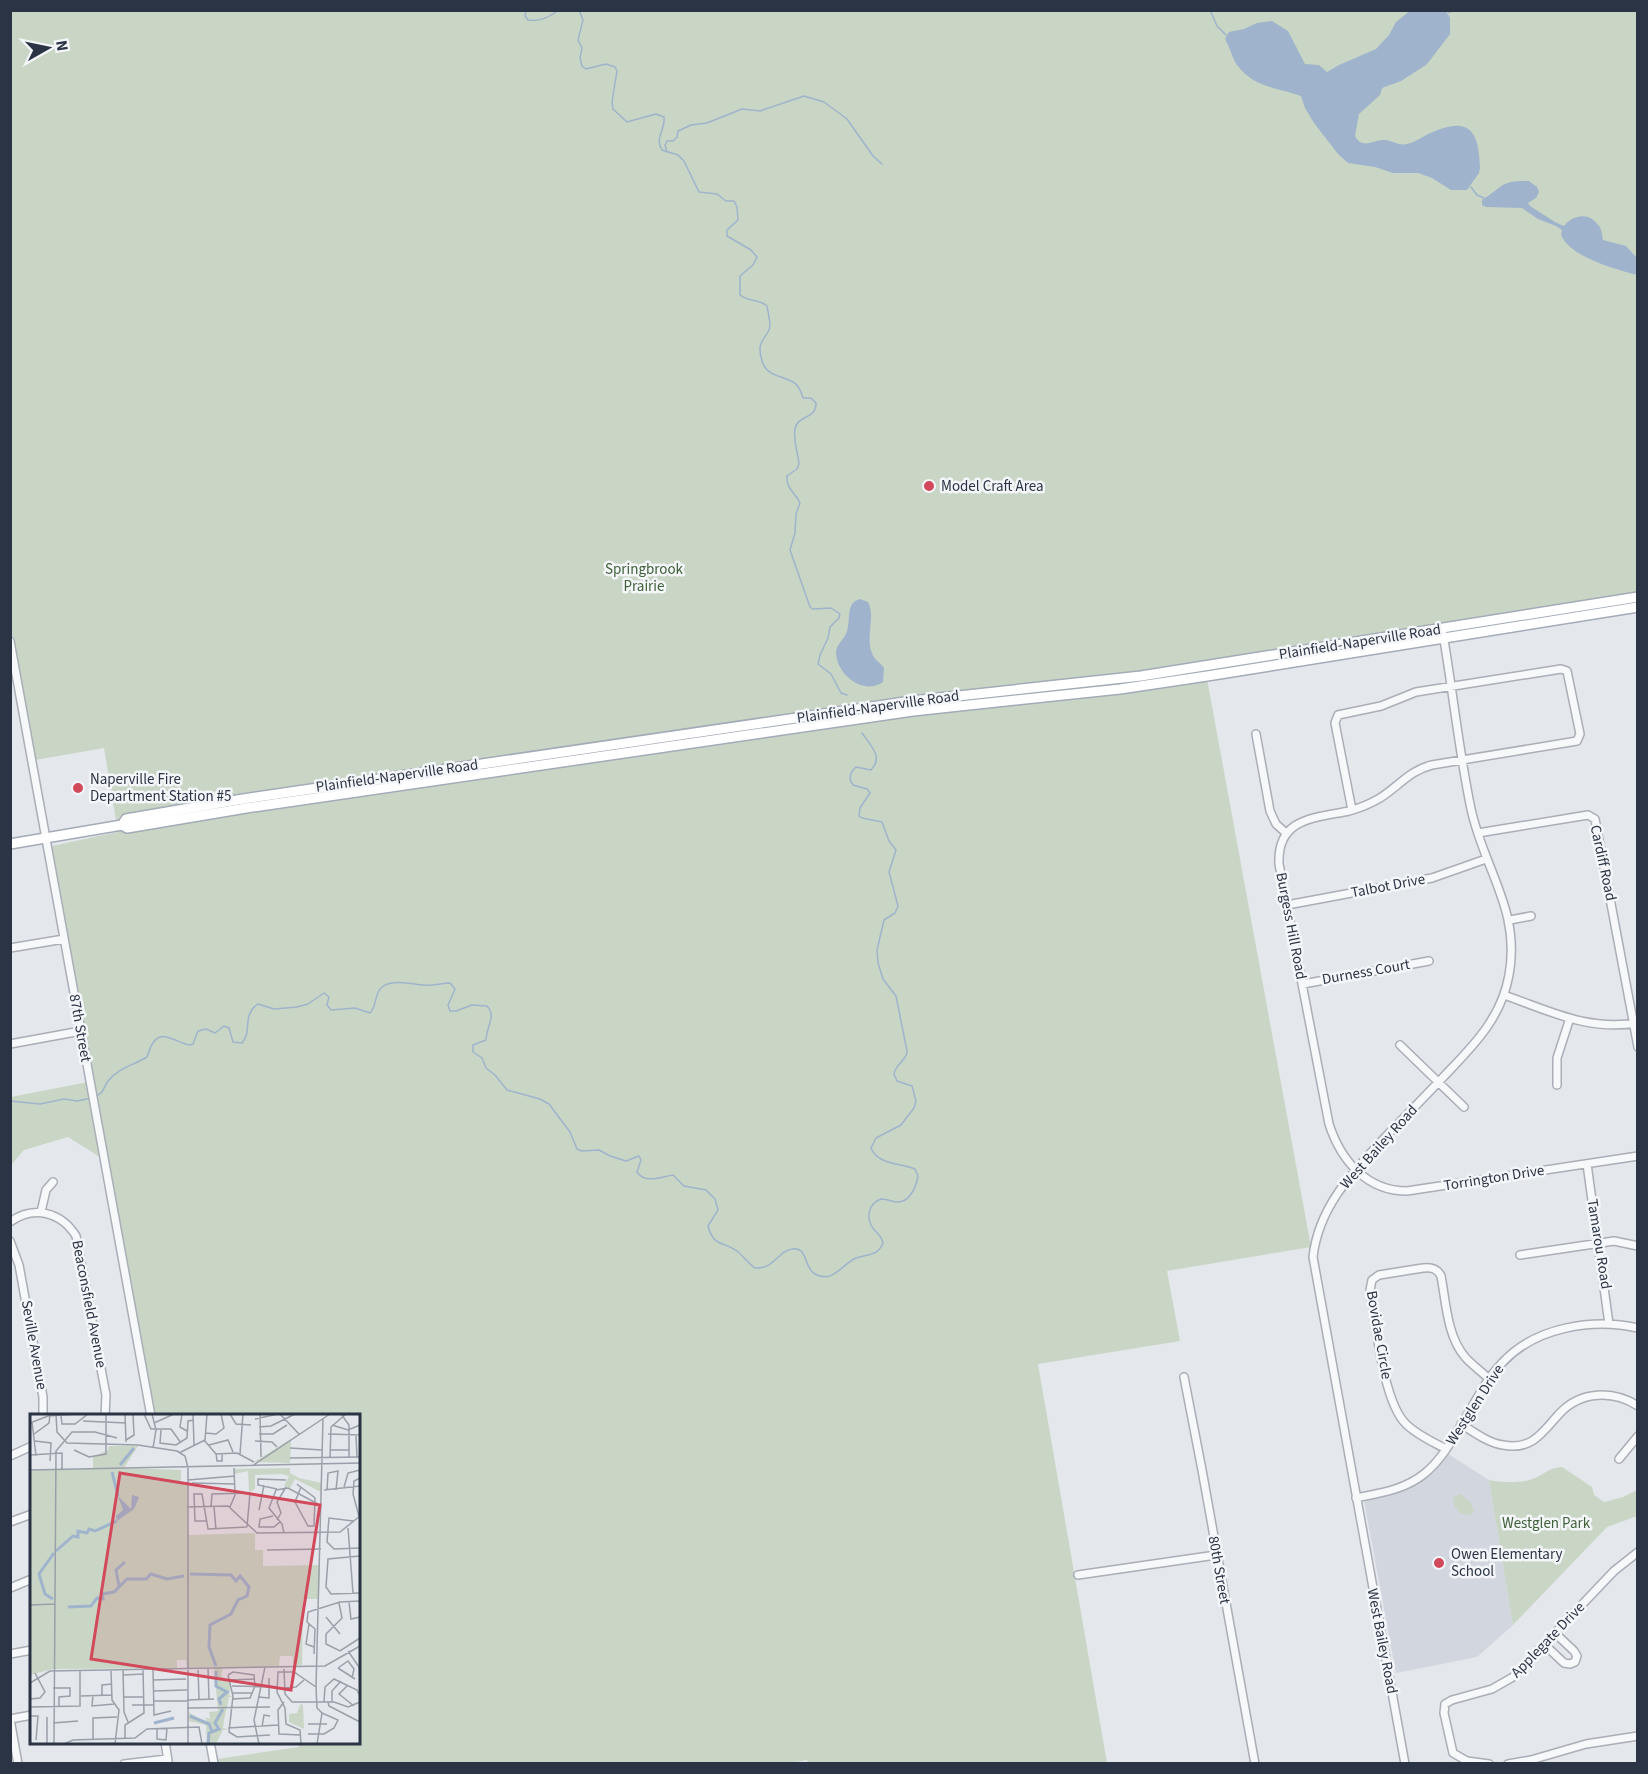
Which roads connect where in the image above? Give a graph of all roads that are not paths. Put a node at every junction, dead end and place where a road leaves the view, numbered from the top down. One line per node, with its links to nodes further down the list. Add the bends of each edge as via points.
1 (1638, 597): 3 (main road, Plainfield-Naperville Road)
2 (1638, 607): 3 (main road, Plainfield-Naperville Road)
3 (1443, 633): 5 (street, West Bailey Road); 11 (main road, Plainfield-Naperville Road, via 1153,684 902,712)
4 (10, 641): 11 (street, 87th Street)
5 (1451, 687): 7 (street, West Bailey Road); 7 (street, via 1565,669 1580,734 1575,742); 8 (street, via 1416,692 1381,706 1337,716 1335,723)
6 (1256, 734): 9 (street, via 1271,816)
7 (1463, 760): 8 (street, via 1418,769 1379,798); 10 (street, West Bailey Road)
8 (1352, 810): 9 (street, via 1304,820)
9 (1286, 833): 14 (street, Burgess Hill Road, via 1279,856)
10 (1478, 833): 13 (street, West Bailey Road); 23 (street, Cardiff Road, via 1593,817)
11 (46, 838): 12 (main road, Plainfield-Naperville Road); 17 (street, 87th Street)
12 (10, 844)
13 (1486, 859): 14 (street, Talbot Drive, via 1432,878); 16 (street, West Bailey Road)
14 (1287, 905): 20 (street, Burgess Hill Road)
15 (1531, 916): 16 (street)
16 (1510, 920): 21 (street, West Bailey Road, via 1512,959)
17 (64, 939): 18 (street); 24 (street, 87th Street)
18 (10, 948)
19 (1429, 961): 20 (street, Durness Court)
20 (1303, 984): 33 (street, Burgess Hill Road, via 1329,1124 1340,1150)
21 (1504, 995): 22 (street); 28 (street, West Bailey Road, via 1485,1032)
22 (1570, 1018): 23 (street, via 1604,1026); 29 (street, via 1557,1058)
23 (1635, 1024): 27 (street)
24 (81, 1031): 25 (street); 48 (street, 87th Street)
25 (10, 1044)
26 (1400, 1045): 28 (street)
27 (1638, 1047)
28 (1439, 1082): 30 (street); 33 (street, West Bailey Road)
29 (1557, 1085)
30 (1464, 1107)
31 (1638, 1156): 32 (street, Torrington Drive)
32 (1587, 1164): 33 (street, Torrington Drive, via 1407,1191 1382,1188); 38 (street, Tamarou Road)
33 (1355, 1170): 55 (street, West Bailey Road, via 1325,1214 1313,1257)
34 (53, 1182): 35 (street, via 46,1190)
35 (41, 1212): 36 (street, via 24,1214); 47 (street, Beaconsfield Avenue, via 64,1221 78,1242 106,1395)
36 (10, 1222)
37 (10, 1241): 46 (street, Seville Avenue, via 19,1264)
38 (1599, 1243): 39 (street); 40 (street); 41 (street, Tamarou Road)
39 (1638, 1246)
40 (1520, 1255)
41 (1609, 1324): 42 (street, Westglen Drive); 44 (street, Westglen Drive, via 1570,1328 1539,1337 1511,1354)
42 (1638, 1328)
43 (1184, 1377): 59 (street, 80th Street)
44 (1490, 1378): 49 (street, Westglen Drive); 52 (street, Bovidae Circle, via 1456,1343 1437,1271 1423,1268 1379,1275 1372,1280 1370,1290 1394,1408 1406,1424)
45 (1638, 1406): 49 (street, via 1610,1395 1584,1398 1568,1406 1539,1438 1516,1446 1494,1443)
46 (43, 1414)
47 (105, 1414)
48 (151, 1414)
49 (1461, 1424): 52 (street, Westglen Drive)
50 (1638, 1436): 54 (street)
51 (30, 1447): 53 (street)
52 (1446, 1449): 55 (street, Westglen Drive, via 1430,1469 1410,1484)
53 (10, 1456)
54 (1619, 1459)
55 (1356, 1498): 77 (street, West Bailey Road)
56 (30, 1515): 57 (street)
57 (10, 1522)
58 (1638, 1552): 63 (street, Applegate Drive, via 1614,1571)
59 (1216, 1555): 60 (street); 76 (street, 80th Street)
60 (1078, 1575)
61 (30, 1580): 62 (street)
62 (10, 1588)
63 (1556, 1634): 64 (street, Applegate Drive); 64 (street, via 1575,1651 1575,1662 1564,1663)
64 (1545, 1645): 78 (street, Applegate Drive, via 1500,1685 1445,1704 1450,1747 1457,1757)
65 (30, 1650): 66 (street)
66 (10, 1654)
67 (30, 1715): 68 (street)
68 (10, 1719): 73 (street)
69 (1638, 1736): 79 (street, via 1586,1744)
70 (165, 1744): 72 (street)
71 (210, 1744): 75 (street)
72 (168, 1761): 74 (street)
73 (18, 1764)
74 (124, 1764)
75 (214, 1764)
76 (1255, 1764)
77 (1405, 1764)
78 (1489, 1764)
79 (1508, 1764)

